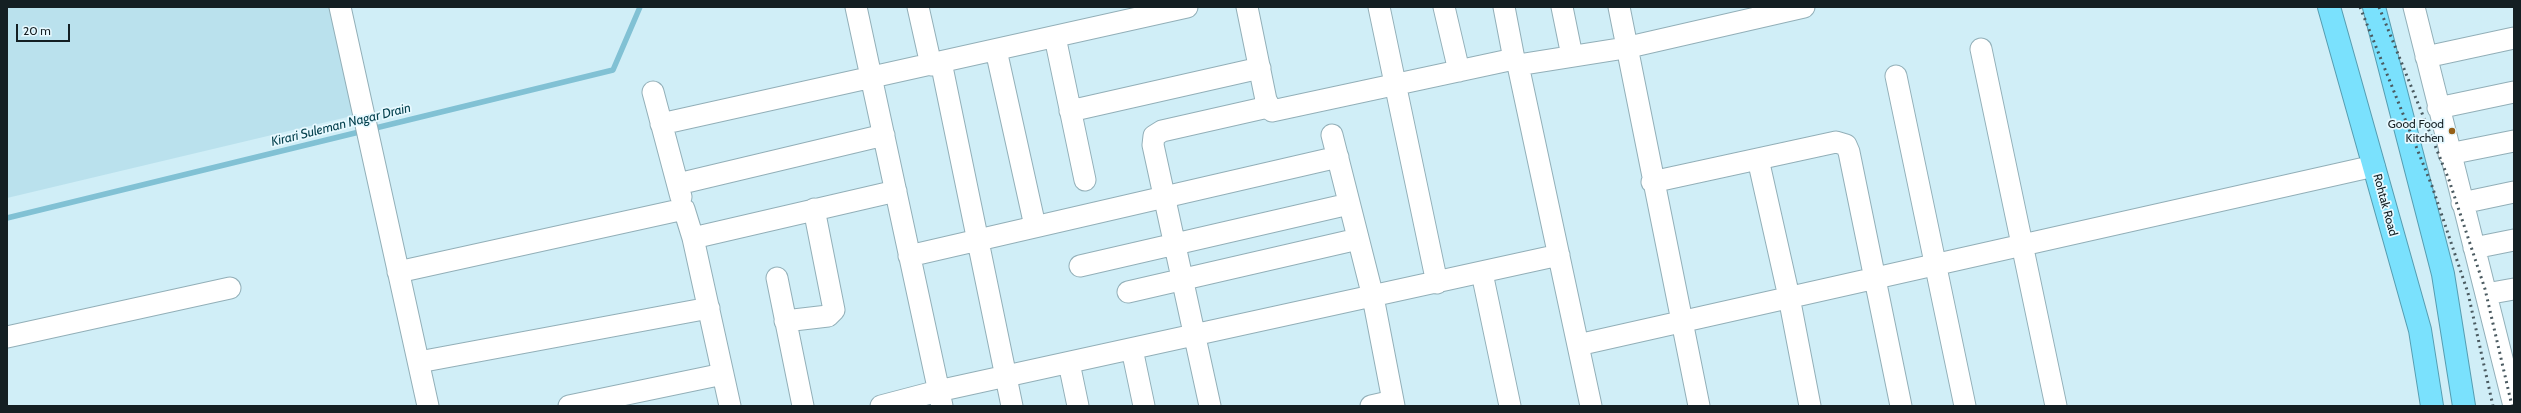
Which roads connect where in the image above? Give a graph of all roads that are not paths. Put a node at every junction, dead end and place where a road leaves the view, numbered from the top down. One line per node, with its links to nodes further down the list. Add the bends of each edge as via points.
1 (340, 7): 64 (street)
2 (856, 7): 27 (street)
3 (918, 7): 23 (street)
4 (1187, 7): 15 (street)
5 (1246, 7): 24 (street)
6 (1379, 7): 28 (street)
7 (1444, 7): 25 (street)
8 (1504, 7): 22 (street)
9 (1562, 7): 20 (street)
10 (1619, 7): 17 (street)
11 (1804, 7): 17 (street)
12 (2329, 7): 41 (highway, Rohtak Road)
13 (2374, 7): 109 (highway, via 2443,274)
14 (2415, 7): 21 (street)
15 (1054, 37): 19 (street); 33 (street)
16 (2514, 38): 21 (street)
17 (1625, 48): 20 (street); 43 (street)
18 (1981, 49): 58 (street)
19 (996, 50): 23 (street); 52 (street)
20 (1572, 56): 22 (street)
21 (2426, 57): 32 (street)
22 (1516, 62): 25 (street); 61 (street)
23 (936, 63): 27 (street); 54 (street)
24 (1260, 68): 31 (street); 33 (street)
25 (1459, 71): 28 (street)
26 (1896, 76): 62 (street)
27 (871, 78): 34 (street); 35 (street)
28 (1395, 85): 31 (street, via 1277,111 1272,111); 69 (street)
29 (653, 92): 34 (street)
30 (2514, 92): 32 (street)
31 (1268, 107): 47 (street, via 1162,131 1154,136 1153,145)
32 (2438, 108): 38 (street)
33 (1070, 111): 42 (street)
34 (661, 124): 44 (street)
35 (884, 135): 44 (street); 45 (street)
36 (1332, 135): 39 (street)
37 (2514, 141): 38 (street)
38 (2449, 154): 48 (street)
39 (1338, 157): 47 (street); 49 (street)
40 (1758, 160): 43 (street); 67 (street, via 1836,142 1846,145); 75 (street)
41 (2374, 166): 58 (street); 108 (highway, Rohtak Road, via 2420,330)
42 (1085, 180)
43 (1652, 182): 78 (street)
44 (678, 184): 50 (street)
45 (896, 191): 51 (street); 60 (street)
46 (2514, 192): 48 (street)
47 (1165, 196): 52 (street); 57 (street)
48 (2462, 203): 59 (street)
49 (1349, 204): 55 (street); 57 (street)
50 (684, 209): 53 (street); 64 (street)
51 (814, 210): 53 (street); 77 (street, via 834,310 828,316)
52 (1035, 226): 54 (street)
53 (693, 238): 76 (street)
54 (979, 239): 60 (street); 87 (street)
55 (1358, 239): 68 (street); 74 (street)
56 (2514, 240): 59 (street)
57 (1175, 244): 63 (street); 68 (street)
58 (2023, 245): 62 (street); 107 (street)
59 (2474, 248): 73 (street)
60 (909, 256): 88 (street)
61 (1559, 256): 65 (street); 81 (street)
62 (1936, 264): 67 (street); 106 (street)
63 (1080, 266)
64 (398, 272): 84 (street)
65 (1482, 273): 69 (street); 101 (street)
66 (777, 278): 77 (street)
67 (1875, 278): 75 (street); 105 (street)
68 (1183, 280): 72 (street); 79 (street)
69 (1436, 283): 74 (street)
70 (230, 288): 80 (street)
71 (2514, 289): 73 (street)
72 (1128, 292)
73 (2486, 294): 82 (street)
74 (1373, 297): 79 (street); 90 (street)
75 (1789, 297): 78 (street); 104 (street)
76 (708, 308): 84 (street); 86 (street)
77 (785, 321): 94 (street)
78 (1682, 321): 81 (street); 103 (street)
79 (1195, 335): 83 (street); 99 (street)
80 (7, 337)
81 (1578, 345): 102 (street)
82 (2507, 345): 89 (street)
83 (1132, 349): 85 (street); 98 (street)
84 (419, 362): 91 (street)
85 (1069, 363): 87 (street); 97 (street)
86 (723, 374): 92 (street); 93 (street)
87 (1006, 376): 88 (street); 96 (street)
88 (940, 398): 95 (street)
89 (2513, 399)
90 (1394, 404): 100 (street)
91 (428, 406)
92 (569, 406)
93 (730, 406)
94 (803, 406)
95 (882, 406)
96 (1012, 406)
97 (1078, 406)
98 (1144, 406)
99 (1210, 406)
100 (1371, 406)
101 (1510, 406)
102 (1591, 406)
103 (1699, 406)
104 (1810, 406)
105 (1901, 406)
106 (1965, 406)
107 (2056, 406)
108 (2432, 406)
109 (2464, 406)

